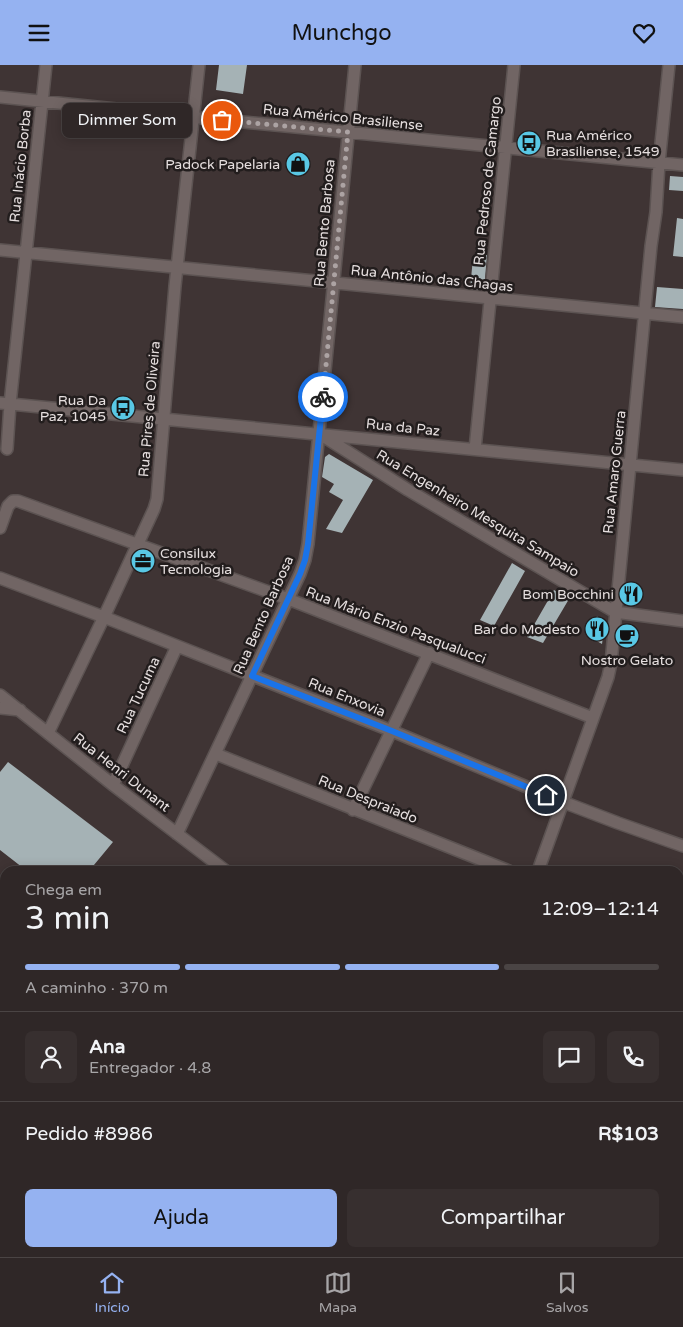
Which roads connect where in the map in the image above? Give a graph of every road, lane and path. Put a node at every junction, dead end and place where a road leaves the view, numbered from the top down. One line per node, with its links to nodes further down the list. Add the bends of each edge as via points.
1 (46, 65): 7 (street, Rua Inácio Borba)
2 (198, 65): 8 (street, Rua Pires de Oliveira)
3 (355, 65): 9 (street, Rua Bento Barbosa)
4 (514, 65): 10 (street, Rua Pedroso de Camargo)
5 (669, 65): 11 (street, Rua Amaro Guerra)
6 (0, 97): 7 (street, Rua Américo Brasiliense)
7 (42, 101): 8 (street, Rua Américo Brasiliense); 14 (street, Rua Inácio Borba)
8 (192, 117): 9 (street, Rua Américo Brasiliense); 15 (street, Rua Pires de Oliveira)
9 (348, 132): 10 (street, Rua Américo Brasiliense); 16 (street, Rua Bento Barbosa)
10 (506, 148): 11 (street, Rua Américo Brasiliense); 17 (street, Rua Pedroso de Camargo)
11 (659, 163): 12 (street, Rua Américo Brasiliense); 18 (street, Rua Amaro Guerra)
12 (683, 165)
13 (0, 251): 14 (street, Rua Antônio das Chagas)
14 (26, 253): 15 (street, Rua Antônio das Chagas); 20 (street, Rua Inácio Borba)
15 (177, 268): 16 (street, Rua Antônio das Chagas); 21 (street, Rua Pires de Oliveira)
16 (334, 284): 17 (street, Rua Antônio das Chagas); 22 (street, Rua Bento Barbosa)
17 (490, 299): 18 (street, Rua Antônio das Chagas); 24 (street, Rua Pedroso de Camargo)
18 (645, 314): 19 (street, Rua Antônio das Chagas); 25 (street, Rua Amaro Guerra)
19 (683, 317)
20 (5, 404): 21 (street, Rua da Paz); 23 (street, Rua Inácio Borba)
21 (163, 419): 22 (street, Rua da Paz); 28 (street, Rua Pires de Oliveira, via 157,499)
22 (319, 434): 24 (street, Rua da Paz); 30 (street, Rua Bento Barbosa, via 305,560); 31 (street, Rua Engenheiro Mesquita Sampaio)
23 (7, 449)
24 (475, 449): 25 (street, Rua da Paz)
25 (630, 465): 26 (street, Rua da Paz); 31 (street, Rua Amaro Guerra)
26 (683, 470)
27 (0, 528): 28 (street, Rua Mário Enzio Pasqualucci, via 8,506 18,501)
28 (137, 545): 30 (street, Rua Mário Enzio Pasqualucci); 32 (street, Rua Pires de Oliveira)
29 (0, 578): 32 (street, Rua Enxovia)
30 (288, 599): 35 (street, Rua Mário Enzio Pasqualucci); 36 (street, Rua Bento Barbosa)
31 (616, 612): 33 (street, Rua Engenheiro Mesquita Sampaio); 40 (street, Rua Amaro Guerra, via 609,671)
32 (104, 617): 34 (street, Rua Enxovia); 42 (street, Rua Pires de Oliveira)
33 (683, 621)
34 (178, 646): 36 (street, Rua Enxovia); 44 (street, Rua Tucuma)
35 (430, 653): 40 (street, Rua Mário Enzio Pasqualucci); 41 (street)
36 (252, 676): 41 (street, Rua Enxovia); 43 (street, Rua Bento Barbosa)
37 (0, 695): 39 (street, Rua Henri Dunant)
38 (0, 708): 39 (street)
39 (20, 710): 42 (street, Rua Henri Dunant)
40 (593, 718): 45 (street, Rua Amaro Guerra)
41 (392, 731): 45 (street, Rua Enxovia); 46 (street)
42 (48, 733): 44 (street, Rua Henri Dunant)
43 (216, 755): 46 (street, Rua Despraiado); 47 (street, Rua Bento Barbosa)
44 (113, 785): 47 (street, Rua Henri Dunant)
45 (563, 802): 48 (street, Rua Enxovia); 51 (street, Rua Amaro Guerra)
46 (353, 810): 50 (street, Rua Despraiado)
47 (177, 834): 49 (street, Rua Henri Dunant)
48 (683, 846)
49 (219, 866)
50 (496, 866)
51 (540, 866)

